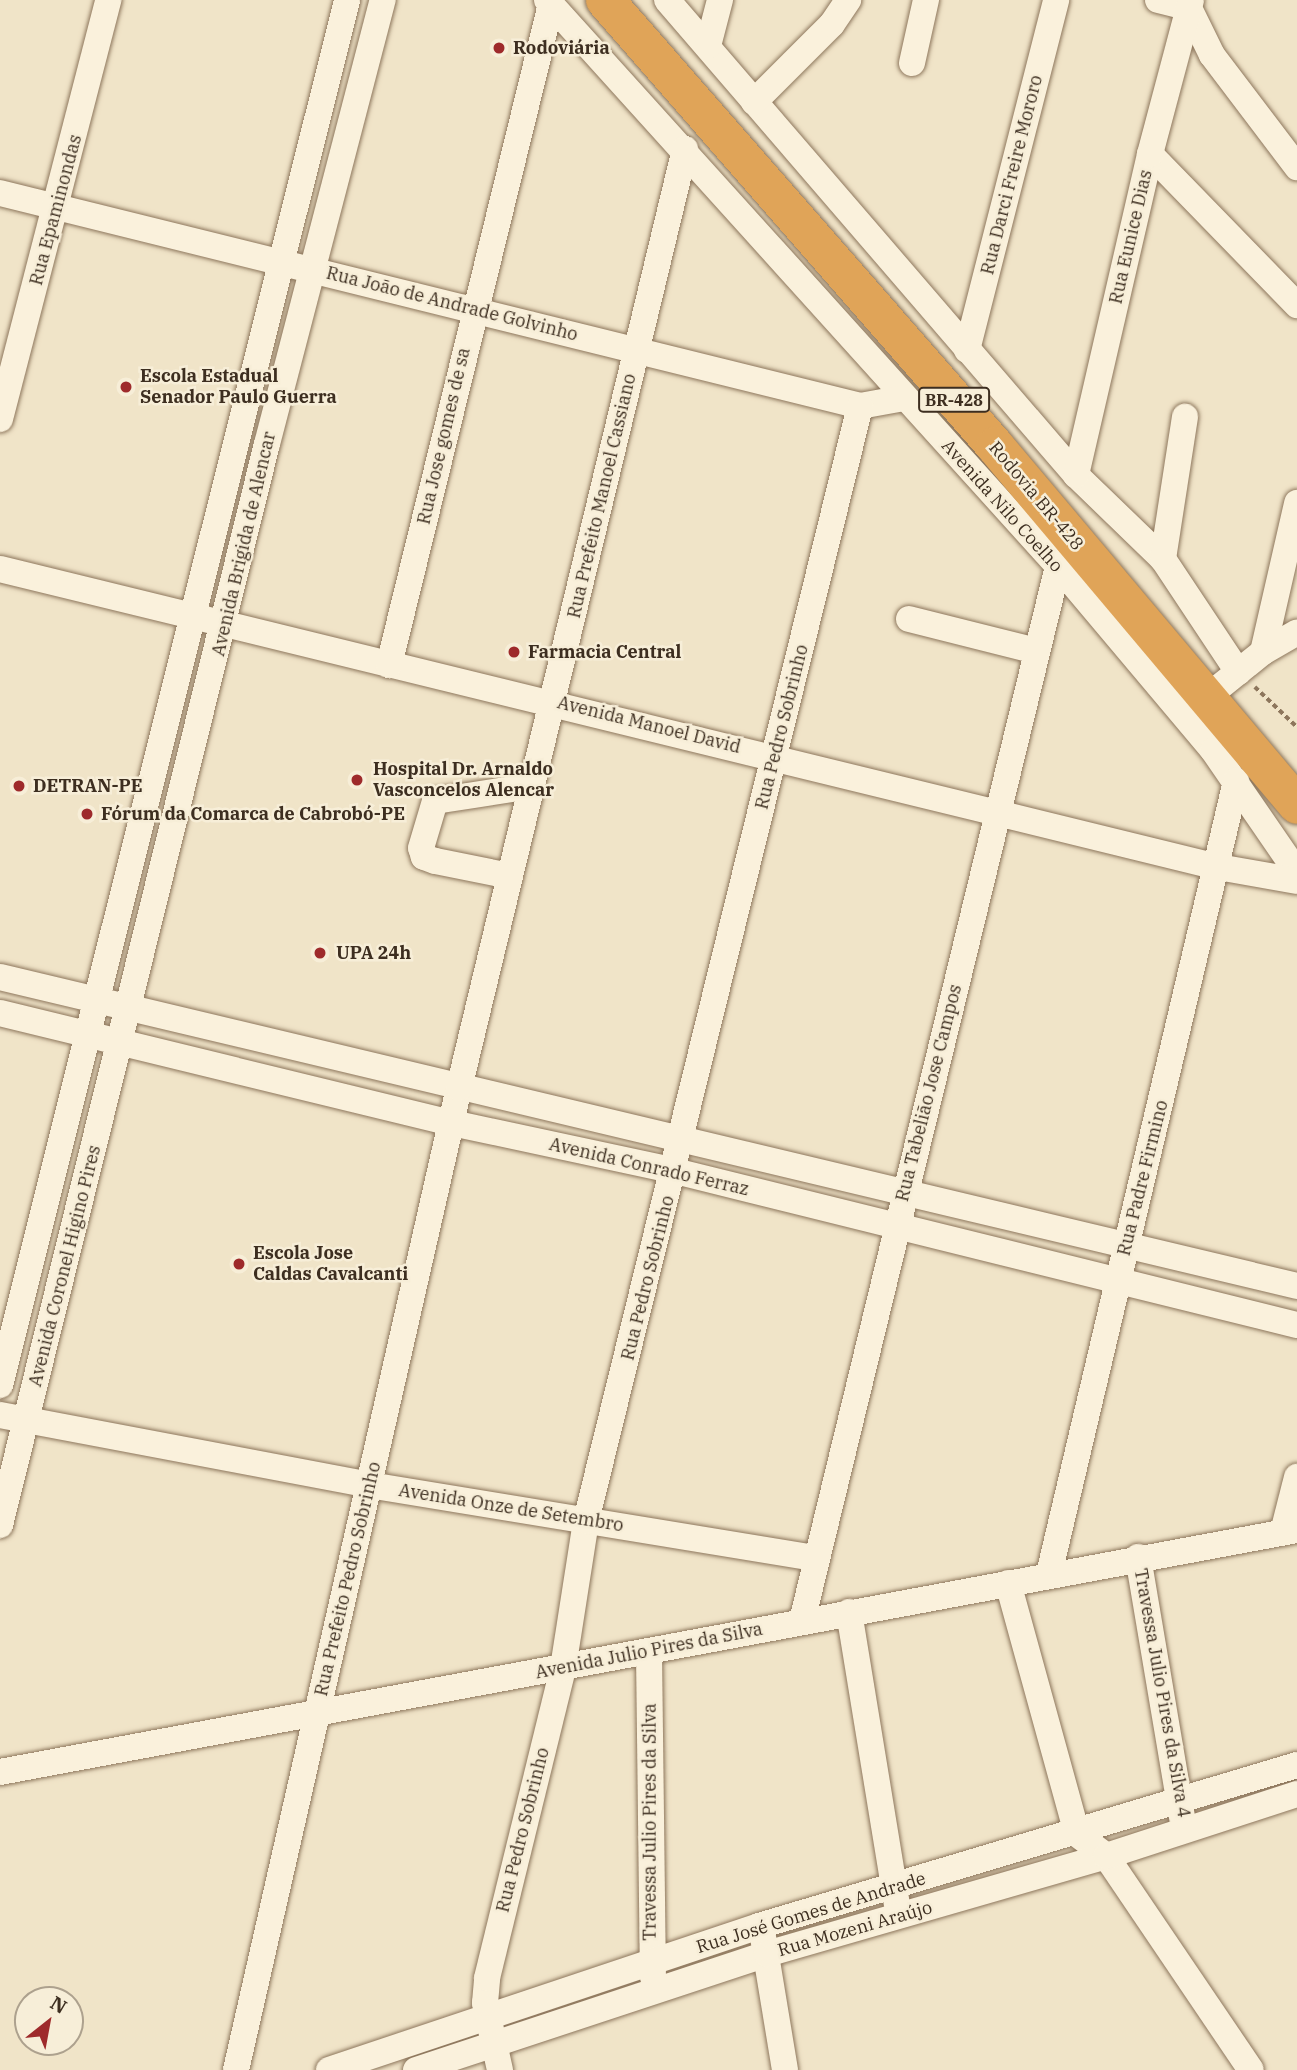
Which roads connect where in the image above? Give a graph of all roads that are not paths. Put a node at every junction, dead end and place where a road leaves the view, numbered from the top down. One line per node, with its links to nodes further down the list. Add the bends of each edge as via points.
1 (108, 0): 22 (street, Rua Epaminondas)
2 (347, 0): 15 (street, Avenida Brigida de Alencar)
3 (383, 0): 16 (street, Avenida Brigida de Alencar)
4 (606, 0): 48 (highway, Rodovia BR-428 / BR-428)
5 (667, 0): 13 (street)
6 (720, 0): 13 (street)
7 (848, 0): 17 (street, via 832,24)
8 (926, 0): 14 (street)
9 (1056, 0): 27 (street, Rua Darci Freire Mororo)
10 (1158, 0): 12 (street)
11 (549, 2): 18 (street, Avenida Nilo Coelho); 26 (street, Rua Jose gomes de sa)
12 (1190, 4): 19 (street, Rua Eunice Dias); 20 (street, via 1212,55)
13 (708, 46): 17 (street)
14 (912, 63)
15 (324, 91): 16 (street); 23 (street, Avenida Brigida de Alencar)
16 (357, 98): 24 (street, Avenida Brigida de Alencar)
17 (754, 102): 27 (street)
18 (685, 149): 28 (street, Rua Prefeito Manoel Cassiano); 29 (street, Avenida Nilo Coelho)
19 (1150, 154): 25 (street); 35 (street, Rua Eunice Dias)
20 (1297, 167)
21 (0, 193): 22 (street, Rua João de Andrade Golvinho)
22 (58, 207): 23 (street, Rua João de Andrade Golvinho); 32 (street, Rua Epaminondas)
23 (279, 260): 24 (street, Rua João de Andrade Golvinho); 33 (street, Avenida Brigida de Alencar)
24 (312, 268): 26 (street, Rua João de Andrade Golvinho); 34 (street, Avenida Brigida de Alencar)
25 (1297, 305)
26 (474, 309): 28 (street, Rua João de Andrade Golvinho); 46 (street, Rua Jose gomes de sa)
27 (967, 350): 35 (street)
28 (636, 351): 30 (street, Rua João de Andrade Golvinho); 49 (street, Rua Prefeito Manoel Cassiano)
29 (904, 398): 30 (street, Rua João de Andrade Golvinho); 38 (street, Avenida Nilo Coelho)
30 (860, 406): 50 (street, Rua Pedro Sobrinho)
31 (1185, 417): 37 (street)
32 (0, 419)
33 (237, 437): 34 (street); 40 (street, Avenida Brigida de Alencar)
34 (267, 444): 42 (street, Avenida Brigida de Alencar)
35 (1076, 475): 37 (street)
36 (1297, 503): 45 (street)
37 (1163, 559): 47 (street)
38 (1058, 566): 44 (street, Rua Tabelião Jose Campos); 51 (street, Avenida Nilo Coelho)
39 (0, 569): 40 (street, Avenida Manoel David)
40 (192, 616): 42 (street, Avenida Manoel David); 55 (street, Avenida Brigida de Alencar)
41 (909, 619): 44 (street)
42 (226, 623): 46 (street, Avenida Manoel David); 56 (street, Avenida Brigida de Alencar)
43 (1297, 632): 45 (street)
44 (1036, 652): 54 (street, Rua Tabelião Jose Campos)
45 (1263, 652): 47 (street)
46 (389, 665): 49 (street, Avenida Manoel David)
47 (1238, 671): 48 (street)
48 (1207, 697): 53 (highway, Rodovia BR-428 / BR-428)
49 (552, 701): 50 (street, Avenida Manoel David); 52 (street, Rua Prefeito Manoel Cassiano)
50 (775, 756): 54 (street, Avenida Manoel David); 72 (street, Rua Pedro Sobrinho)
51 (1236, 781): 57 (street, Rua Padre Firmino); 58 (street, Avenida Nilo Coelho)
52 (532, 786): 59 (street, Rua Prefeito Manoel Cassiano); 59 (street, via 435,802 421,848 424,857 435,861)
53 (1297, 805)
54 (998, 812): 57 (street, Avenida Manoel David); 76 (street, Rua Tabelião Jose Campos)
55 (137, 842): 56 (street); 62 (street, Avenida Brigida de Alencar)
56 (170, 849): 63 (street, Avenida Brigida de Alencar)
57 (1218, 867): 60 (street, Avenida Manoel David); 82 (street, Rua Padre Firmino)
58 (1297, 872)
59 (510, 876): 69 (street, Rua Prefeito Manoel Cassiano)
60 (1297, 881)
61 (0, 977): 62 (street, Avenida Conrado Ferraz)
62 (99, 1000): 63 (street, Avenida Conrado Ferraz); 65 (street, Avenida Coronel Higino Pires)
63 (131, 1008): 66 (street, Avenida Coronel Higino Pires); 67 (street, Avenida Conrado Ferraz)
64 (0, 1013): 65 (street, Avenida Conrado Ferraz)
65 (90, 1035): 66 (street, Avenida Conrado Ferraz); 78 (street, Avenida Coronel Higino Pires)
66 (122, 1042): 68 (street, Avenida Conrado Ferraz); 80 (street, Avenida Coronel Higino Pires)
67 (292, 1048): 68 (street); 69 (street, Avenida Conrado Ferraz)
68 (286, 1081): 71 (street, Avenida Conrado Ferraz)
69 (459, 1088): 70 (street, Avenida Conrado Ferraz); 71 (street, Rua Prefeito Pedro Sobrinho)
70 (570, 1113): 72 (street, Avenida Conrado Ferraz); 73 (street)
71 (452, 1123): 73 (street, Avenida Conrado Ferraz); 91 (street, Rua Prefeito Pedro Sobrinho)
72 (681, 1139): 74 (street, Avenida Conrado Ferraz); 75 (street, Rua Pedro Sobrinho)
73 (565, 1147): 75 (street, Avenida Conrado Ferraz)
74 (781, 1164): 76 (street, Avenida Conrado Ferraz); 77 (street)
75 (674, 1171): 77 (street, Avenida Conrado Ferraz); 92 (street, Rua Pedro Sobrinho)
76 (904, 1194): 79 (street, Avenida Conrado Ferraz); 81 (street, Rua Tabelião Jose Campos)
77 (776, 1197): 81 (street, Avenida Conrado Ferraz)
78 (43, 1218): 80 (street); 87 (street, Avenida Coronel Higino Pires)
79 (1012, 1219): 82 (street, Avenida Conrado Ferraz); 83 (street)
80 (74, 1225): 89 (street, Avenida Coronel Higino Pires)
81 (897, 1227): 83 (street, Avenida Conrado Ferraz); 96 (street, Rua Tabelião Jose Campos)
82 (1127, 1245): 84 (street, Rua Padre Firmino); 85 (street, Avenida Conrado Ferraz)
83 (1004, 1253): 84 (street, Avenida Conrado Ferraz)
84 (1118, 1280): 86 (street, Avenida Conrado Ferraz); 97 (street, Rua Padre Firmino)
85 (1297, 1286)
86 (1297, 1325)
87 (0, 1385)
88 (0, 1415): 89 (street, Avenida Onze de Setembro)
89 (26, 1420): 91 (street, Avenida Onze de Setembro); 93 (street, Avenida Coronel Higino Pires)
90 (1297, 1476): 94 (street)
91 (369, 1485): 92 (street, Avenida Onze de Setembro); 103 (street, Rua Prefeito Pedro Sobrinho)
92 (586, 1521): 96 (street, Avenida Onze de Setembro); 102 (street, Rua Pedro Sobrinho)
93 (0, 1525)
94 (1290, 1531): 95 (street, Avenida Julio Pires da Silva)
95 (1138, 1556): 97 (street, Avenida Julio Pires da Silva); 107 (street, Travessa Julio Pires da Silva 4)
96 (817, 1558): 100 (street, Rua Tabelião Jose Campos)
97 (1049, 1574): 98 (street, Avenida Julio Pires da Silva)
98 (1008, 1583): 99 (street, Avenida Julio Pires da Silva); 109 (street)
99 (849, 1612): 100 (street, Avenida Julio Pires da Silva); 111 (street)
100 (802, 1621): 101 (street, Avenida Julio Pires da Silva)
101 (649, 1653): 102 (street, Avenida Julio Pires da Silva); 115 (street, Travessa Julio Pires da Silva)
102 (563, 1668): 103 (street, Avenida Julio Pires da Silva); 117 (street, Rua Pedro Sobrinho, via 487,1978)
103 (318, 1715): 105 (street, Avenida Julio Pires da Silva); 119 (street, Rua Prefeito Pedro Sobrinho)
104 (1297, 1765): 107 (street, Rua José Gomes de Andrade)
105 (0, 1772)
106 (1297, 1794): 108 (street, Rua Mozeni Araújo)
107 (1177, 1802): 108 (street, Travessa Julio Pires da Silva 4); 109 (street, Rua José Gomes de Andrade)
108 (1186, 1829): 110 (street, Rua Mozeni Araújo)
109 (1077, 1834): 110 (street); 111 (street, Rua José Gomes de Andrade)
110 (1106, 1856): 112 (street, Rua Mozeni Araújo); 124 (street)
111 (892, 1888): 112 (street); 113 (street, Rua José Gomes de Andrade)
112 (901, 1916): 114 (street, Rua Mozeni Araújo)
113 (759, 1926): 114 (street); 115 (street, Rua José Gomes de Andrade)
114 (768, 1954): 116 (street, Rua Mozeni Araújo); 123 (street)
115 (651, 1962): 116 (street, Travessa Julio Pires da Silva); 117 (street, Rua José Gomes de Andrade)
116 (655, 1991): 118 (street, Rua Mozeni Araújo)
117 (487, 2015): 118 (street, Rua Pedro Sobrinho); 120 (street, Rua José Gomes de Andrade)
118 (494, 2043): 121 (street, Rua Mozeni Araújo); 122 (street, Rua Pedro Sobrinho)
119 (236, 2070)
120 (329, 2070)
121 (416, 2070)
122 (500, 2070)
123 (785, 2070)
124 (1251, 2070)

